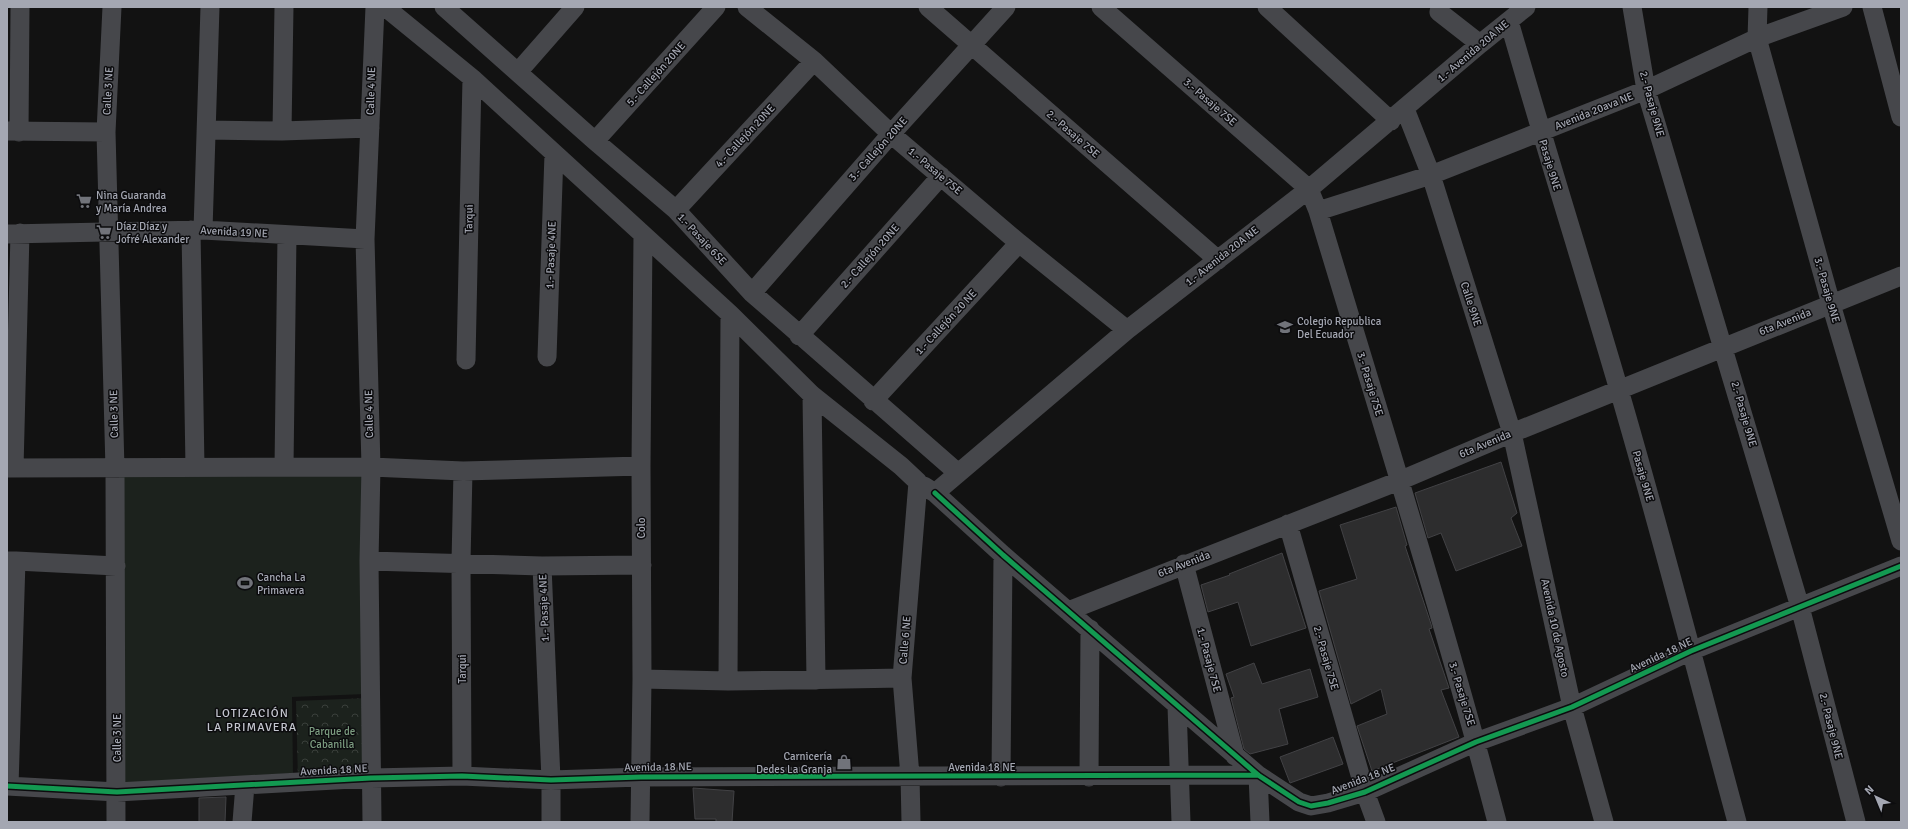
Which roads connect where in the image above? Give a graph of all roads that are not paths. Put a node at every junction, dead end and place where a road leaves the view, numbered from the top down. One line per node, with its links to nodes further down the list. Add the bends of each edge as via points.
1 (20, 7): 34 (street)
2 (112, 7): 36 (street, Calle 3 NE)
3 (210, 7): 33 (street)
4 (284, 7): 35 (street)
5 (375, 7): 32 (street, Calle 4 NE)
6 (385, 7): 27 (street)
7 (444, 7): 26 (street, 1.- Pasaje 6SE)
8 (575, 7): 26 (street)
9 (716, 7): 39 (street, 5.- Callejón 20NE)
10 (747, 7): 25 (street, 1.- Pasaje 7SE)
11 (928, 7): 24 (street, 2.- Pasaje 7SE)
12 (1006, 7): 24 (street, 3.- Callejón 20NE)
13 (1101, 7): 43 (street, 3.- Pasaje 7SE)
14 (1267, 7): 31 (street)
15 (1526, 7): 21 (street, 1.- Avenida 20A NE)
16 (1632, 7): 28 (street, 2.- Pasaje 9NE)
17 (1758, 7): 22 (street, 3.- Pasaje 9NE)
18 (1843, 7): 22 (street, Avenida 20ava NE)
19 (1872, 7): 30 (street)
20 (1437, 9): 23 (street)
21 (1509, 21): 23 (street, 1.- Avenida 20A NE); 37 (street, Pasaje 9NE)
22 (1757, 38): 28 (street, Avenida 20ava NE); 56 (street, 3.- Pasaje 9NE)
23 (1480, 44): 29 (street, 1.- Avenida 20A NE)
24 (972, 46): 38 (street, 3.- Callejón 20NE); 53 (street, 2.- Pasaje 7SE)
25 (814, 61): 38 (street, 1.- Pasaje 7SE); 44 (street, 4.- Callejón 20NE)
26 (518, 72): 39 (street, 1.- Pasaje 6SE)
27 (472, 78): 40 (street); 62 (street, Tarqui)
28 (1646, 90): 37 (street, Avenida 20ava NE); 60 (street, 2.- Pasaje 9NE)
29 (1405, 109): 31 (street, 1.- Avenida 20A NE); 41 (street, Calle 9NE)
30 (1901, 117)
31 (1391, 120): 43 (street, 1.- Avenida 20A NE)
32 (370, 128): 35 (street); 51 (street, Calle 4 NE)
33 (206, 130): 35 (street); 46 (street)
34 (13, 131): 36 (street)
35 (282, 131)
36 (106, 132): 47 (street, Calle 3 NE)
37 (1540, 132): 41 (street, Avenida 20ava NE); 63 (street, Pasaje 9NE)
38 (891, 134): 42 (street, 1.- Pasaje 7SE); 55 (street, 3.- Callejón 20NE)
39 (595, 141): 44 (street, 1.- Pasaje 6SE)
40 (554, 154): 50 (street); 61 (street, 1.- Pasaje 4NE)
41 (1431, 175): 45 (street, Avenida 20ava NE); 66 (street, Calle 9NE)
42 (941, 176): 52 (street, 1.- Pasaje 7SE); 59 (street, 2.- Callejón 20NE)
43 (1309, 189): 45 (street, 3.- Pasaje 7SE); 53 (street, 1.- Avenida 20A NE)
44 (676, 210): 55 (street, 1.- Pasaje 6SE)
45 (1318, 211): 75 (street, 3.- Pasaje 7SE)
46 (197, 230): 47 (street, Avenida 19 NE); 49 (street, Avenida 19 NE); 68 (street)
47 (110, 231): 48 (street, Avenida 19 NE); 72 (street, Calle 3 NE)
48 (14, 234): 70 (street)
49 (287, 235): 51 (street, Avenida 19 NE); 69 (street)
50 (643, 235): 57 (street); 67 (street, Colo)
51 (365, 239): 71 (street, Calle 4 NE)
52 (1018, 243): 58 (street, 1.- Pasaje 7SE); 65 (street, 1.- Callejón 20 NE)
53 (1218, 260): 58 (street, 1.- Avenida 20A NE)
54 (1901, 276): 56 (street, 6ta Avenida)
55 (752, 293): 59 (street, 1.- Pasaje 6SE)
56 (1831, 304): 60 (street, 6ta Avenida); 79 (street, 3.- Pasaje 9NE)
57 (730, 314): 64 (street); 96 (street)
58 (1127, 330): 74 (street, 1.- Avenida 20A NE)
59 (799, 336): 65 (street, 1.- Pasaje 6SE)
60 (1724, 347): 63 (street, 6ta Avenida); 89 (street, 2.- Pasaje 9NE)
61 (547, 357)
62 (466, 360)
63 (1619, 390): 66 (street, 6ta Avenida); 92 (street, Pasaje 9NE)
64 (812, 395): 76 (street); 95 (street)
65 (874, 401): 74 (street, 1.- Pasaje 6SE)
66 (1512, 433): 75 (street, 6ta Avenida); 98 (street, Avenida 10 de Agosto)
67 (641, 466): 73 (street); 87 (street, Colo)
68 (195, 467): 69 (street); 72 (street)
69 (284, 467): 71 (street)
70 (11, 468): 72 (street)
71 (370, 468): 73 (street); 82 (street, Calle 4 NE)
72 (116, 469): 85 (street, Calle 3 NE)
73 (463, 471): 83 (street, Tarqui)
74 (958, 473): 77 (street, 1.- Avenida 20A NE)
75 (1398, 480): 78 (street, 6ta Avenida); 99 (street, 3.- Pasaje 7SE)
76 (918, 482): 77 (street); 93 (street, Calle 6 NE)
77 (935, 493): 80 (street)
78 (1288, 524): 84 (street, 6ta Avenida); 113 (street, 2.- Pasaje 7SE)
79 (1901, 541)
80 (1003, 555): 90 (street); 107 (street)
81 (12, 561): 85 (street); 111 (street)
82 (369, 561): 83 (street, 1.- Pasaje 4NE); 108 (street, Calle 4 NE)
83 (461, 562): 86 (street, 1.- Pasaje 4NE); 103 (street, Tarqui)
84 (1184, 564): 90 (street, 6ta Avenida); 100 (street, 1.- Pasaje 7SE)
85 (116, 566): 112 (street, Calle 3 NE)
86 (542, 566): 87 (street); 109 (street, 1.- Pasaje 4NE)
87 (642, 566): 94 (street, Colo)
88 (1901, 566): 89 (street, Avenida 18 NE)
89 (1800, 607): 92 (street, Avenida 18 NE); 126 (street, 2.- Pasaje 9NE)
90 (1068, 611): 91 (street)
91 (1090, 629): 97 (street); 105 (street)
92 (1691, 651): 98 (street, Avenida 18 NE); 125 (street, Pasaje 9NE)
93 (902, 678): 95 (street); 104 (street, Calle 6 NE)
94 (642, 679): 96 (street); 106 (street, Colo)
95 (816, 680): 96 (street)
96 (728, 681)
97 (1177, 706): 100 (street); 101 (street)
98 (1572, 707): 99 (street, Avenida 18 NE); 124 (street, Avenida 10 de Agosto)
99 (1476, 742): 113 (street, Avenida 18 NE); 123 (street, 3.- Pasaje 7SE)
100 (1235, 756): 102 (street)
101 (1180, 775): 102 (street, Avenida 18 NE); 105 (street, Avenida 18 NE); 120 (street)
102 (1258, 775): 113 (street, Avenida 18 NE, via 1300,802 1311,806); 121 (street)
103 (462, 776): 108 (street, Avenida 18 NE); 109 (street, Avenida 18 NE)
104 (910, 776): 106 (street, Avenida 18 NE); 107 (street, Avenida 18 NE); 119 (street, Calle 6 NE)
105 (1089, 776): 107 (street, Avenida 18 NE)
106 (642, 777): 109 (street, Avenida 18 NE); 118 (street, Colo)
107 (1001, 777)
108 (371, 778): 110 (street, Avenida 18 NE); 116 (street, Calle 4 NE)
109 (551, 780): 117 (street, 1.- Pasaje 4NE)
110 (245, 785): 112 (street, Avenida 18 NE); 115 (street)
111 (8, 786): 112 (street, Avenida 18 NE)
112 (117, 792): 114 (street, Calle 3 NE)
113 (1365, 792): 122 (street, 2.- Pasaje 7SE)
114 (116, 822)
115 (242, 822)
116 (372, 822)
117 (551, 822)
118 (640, 822)
119 (911, 822)
120 (1180, 822)
121 (1260, 822)
122 (1376, 822)
123 (1498, 822)
124 (1604, 822)
125 (1737, 822)
126 (1856, 822)

